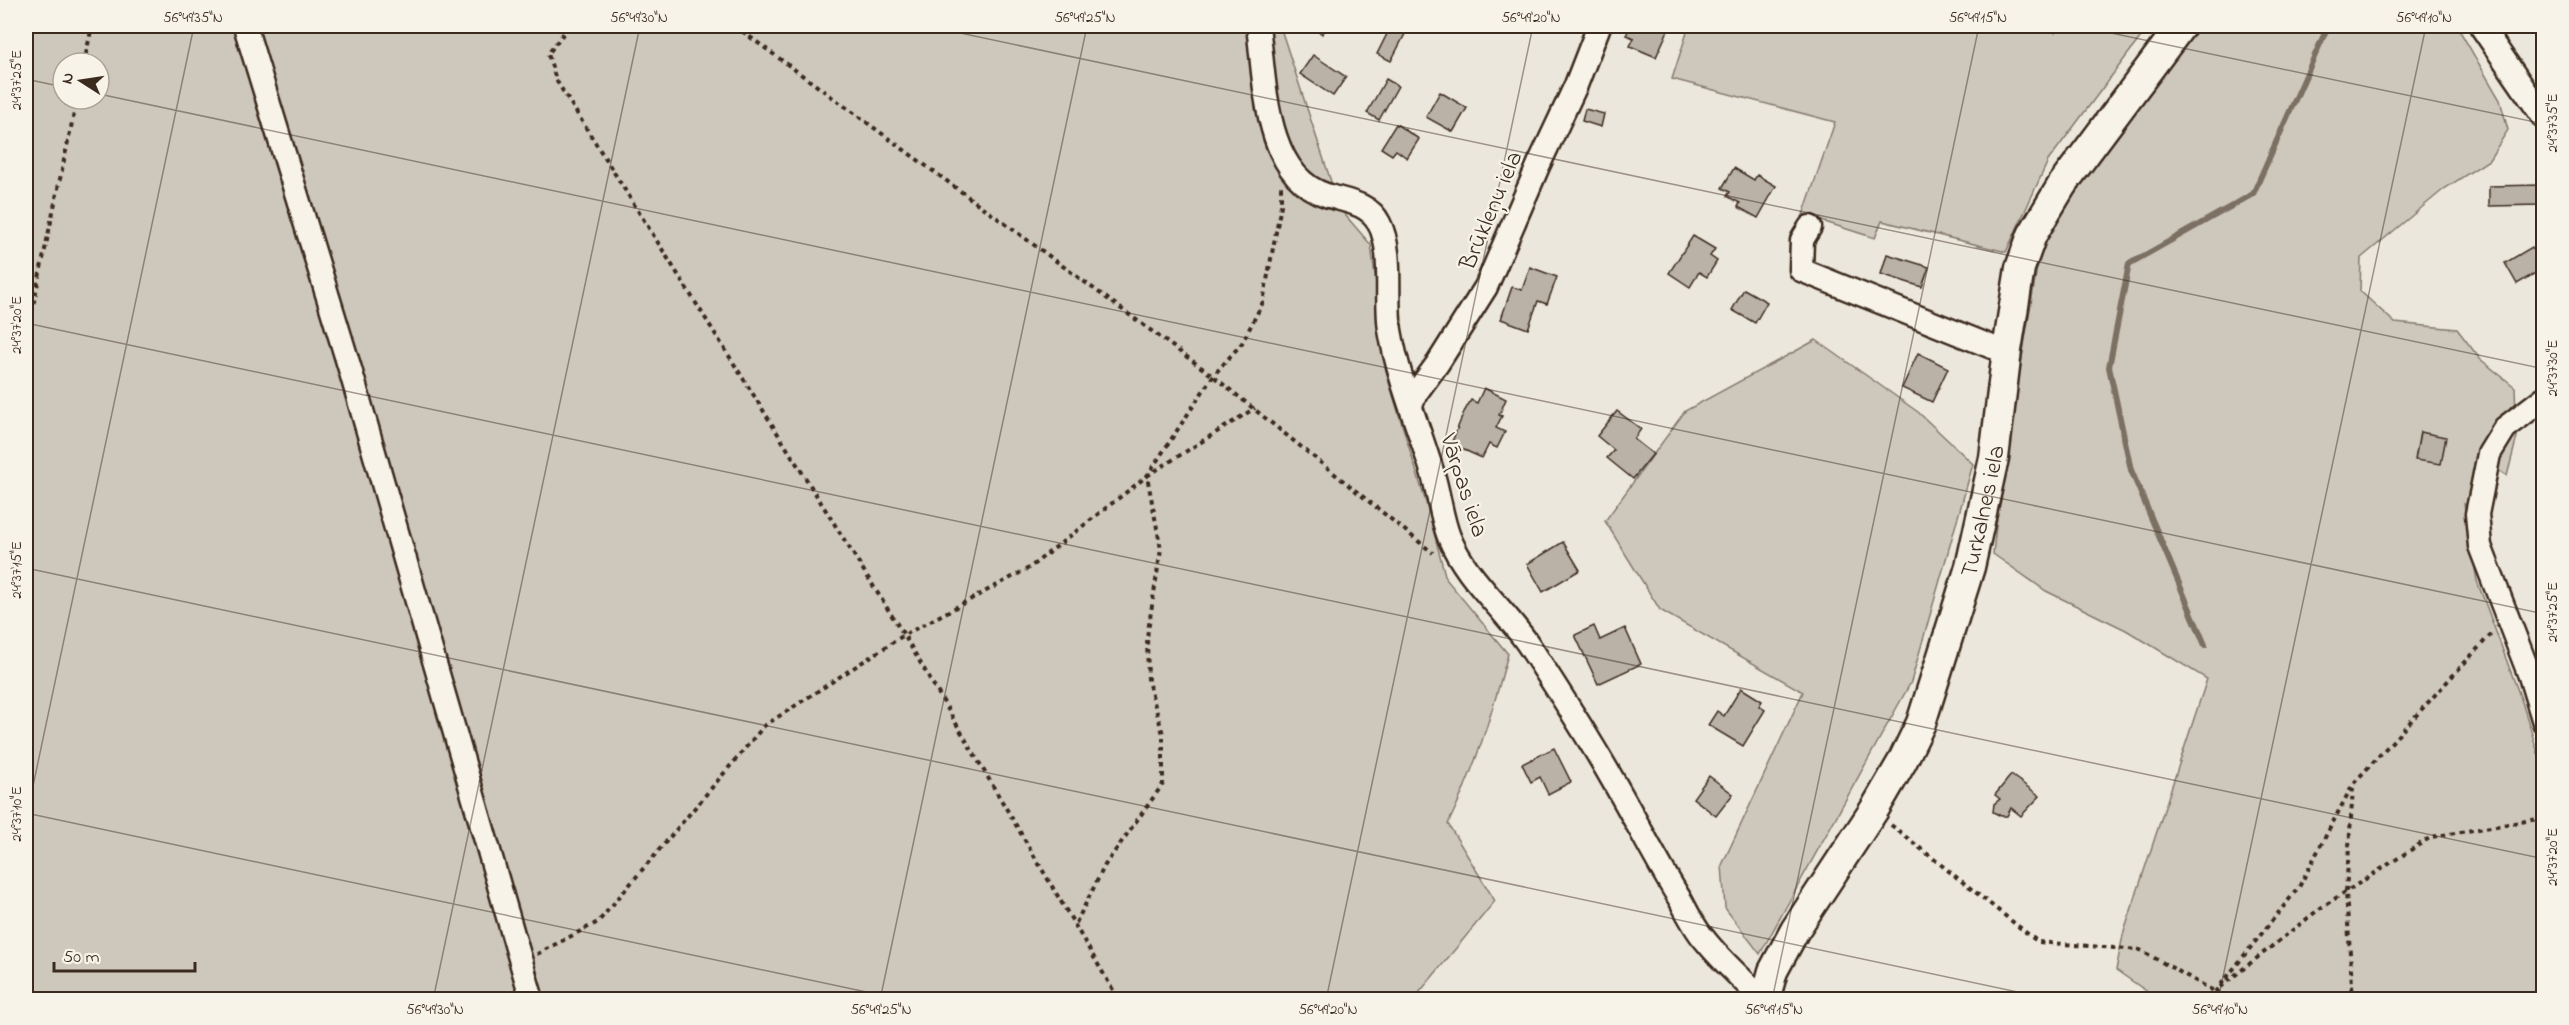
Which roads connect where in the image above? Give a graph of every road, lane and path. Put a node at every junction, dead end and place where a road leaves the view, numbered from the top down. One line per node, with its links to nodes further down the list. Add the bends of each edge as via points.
1 (92, 26): 9 (path)
2 (245, 26): 30 (street, via 350,369)
3 (569, 26): 23 (path, via 548,54 556,80)
4 (735, 26): 16 (path)
5 (1258, 26): 12 (street, Vārpas iela, via 1272,127)
6 (1599, 26): 18 (street, Brūkleņu iela, via 1486,287)
7 (2181, 26): 15 (main road, Turkalnes iela, via 2062,185 2032,235 2020,268)
8 (2481, 26): 11 (street)
9 (87, 51)
10 (74, 111): 14 (path)
11 (2544, 118)
12 (1280, 150): 16 (path, via 1281,205 1263,302 1242,343); 18 (street, Vārpas iela, via 1292,172 1308,188 1349,200 1372,213 1379,222 1388,275 1388,317)
13 (1809, 227): 15 (street, via 1802,240 1801,270)
14 (26, 339)
15 (2007, 350): 26 (main road, Turkalnes iela, via 1994,458 1970,567 1921,723)
16 (1213, 376): 19 (path); 20 (path)
17 (2544, 398): 22 (street, via 2505,428 2489,454 2482,481 2477,514 2480,546)
18 (1411, 405): 21 (street, Vārpas iela, via 1449,538)
19 (1255, 408): 20 (path); 21 (path, via 1438,556)
20 (1148, 476): 23 (path, via 1029,568); 29 (path, via 1161,549 1147,637 1148,681 1163,734 1163,784 1105,865)
21 (1465, 563): 32 (street, Vārpas iela, via 1523,635 1611,776 1665,877 1704,939 1756,993)
22 (2507, 617): 24 (street); 25 (path)
23 (904, 635): 29 (path); 30 (path, via 764,726 598,922)
24 (2544, 722)
25 (2353, 784): 28 (path); 31 (path, via 2299,887)
26 (1874, 810): 31 (path, via 2038,942 2140,950); 32 (main road, Turkalnes iela, via 1795,930 1773,971)
27 (2544, 818): 28 (path, via 2431,837)
28 (2346, 892): 31 (path); 36 (path)
29 (1076, 924): 34 (path)
30 (521, 962): 33 (street)
31 (2215, 992): 35 (path)
32 (1766, 998)
33 (532, 999)
34 (1119, 999)
35 (2230, 999)
36 (2353, 999)

